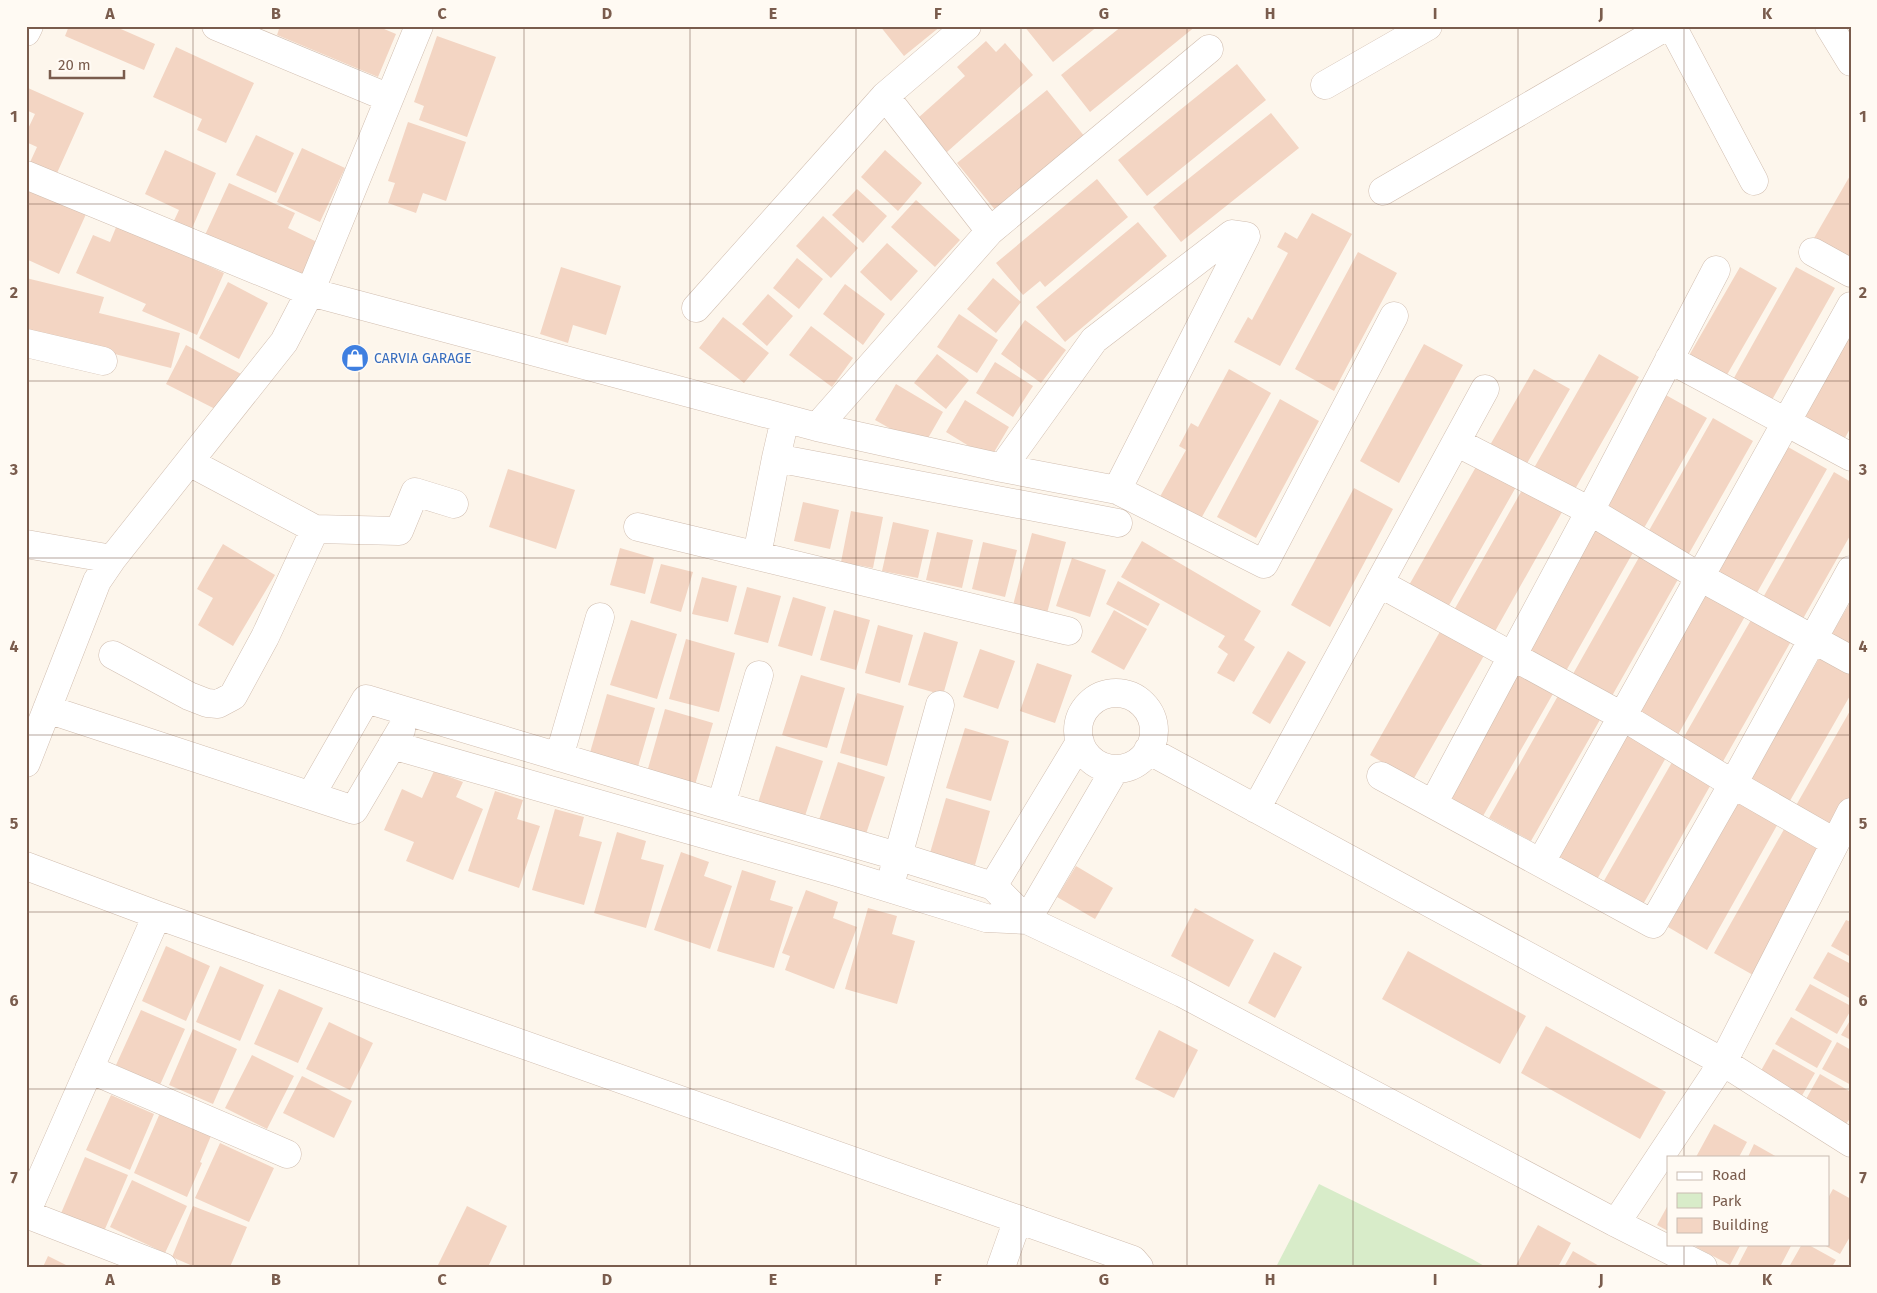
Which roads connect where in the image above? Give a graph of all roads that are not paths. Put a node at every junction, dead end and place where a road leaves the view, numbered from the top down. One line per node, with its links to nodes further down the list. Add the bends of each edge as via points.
1 (29, 26): 9 (street)
2 (216, 26): 10 (street)
3 (418, 26): 15 (street)
4 (967, 26): 14 (street)
5 (1428, 26): 13 (street)
6 (1667, 26): 18 (street)
7 (1672, 26): 17 (street)
8 (1829, 26): 12 (street)
9 (26, 32)
10 (262, 35): 15 (street)
11 (1209, 49): 19 (street)
12 (1851, 62)
13 (1325, 85)
14 (885, 96): 19 (street); 25 (street)
15 (389, 98): 23 (street)
16 (26, 175): 23 (street)
17 (1754, 181)
18 (1384, 191)
19 (990, 231): 33 (street)
20 (1812, 252): 22 (street)
21 (1716, 270): 28 (street)
22 (1851, 273)
23 (310, 292): 31 (street); 37 (street, via 284,342)
24 (1851, 306): 32 (street)
25 (696, 308)
26 (1394, 316): 39 (street, via 1264,564)
27 (26, 343): 29 (street)
28 (1669, 359): 32 (street); 41 (street)
29 (102, 361)
30 (1485, 389): 34 (street)
31 (786, 419): 33 (street); 36 (street)
32 (1786, 422): 35 (street); 49 (street)
33 (817, 427): 38 (street)
34 (1456, 442): 41 (street); 50 (street)
35 (1851, 457)
36 (776, 458): 42 (street); 46 (street)
37 (189, 462): 44 (street); 47 (street)
38 (1002, 468): 39 (street); 39 (street, via 1094,340 1232,234 1246,236)
39 (1117, 490)
40 (454, 504): 44 (street, via 415,492 399,532)
41 (1590, 511): 49 (street); 55 (street)
42 (1118, 523)
43 (638, 527): 46 (street)
44 (315, 529): 54 (street, via 265,637 233,696 218,704 207,703)
45 (26, 544): 47 (street)
46 (757, 555): 52 (street)
47 (112, 558): 59 (street, via 98,581)
48 (1851, 570): 53 (street)
49 (1700, 577): 53 (street); 61 (street)
50 (1378, 583): 55 (street); 73 (street)
51 (600, 617): 65 (street)
52 (1068, 631)
53 (1812, 639): 56 (street); 69 (street)
54 (114, 655)
55 (1512, 656): 61 (street); 71 (street)
56 (1851, 660)
57 (759, 675): 72 (street)
58 (940, 705): 76 (street)
59 (47, 709): 66 (street); 70 (street)
60 (411, 713): 63 (street); 65 (street); 70 (street, via 366,698)
61 (1622, 716): 69 (street); 77 (street)
62 (1080, 742): 64 (street, via 1080,718 1086,708 1094,699 1117,692 1139,700 1147,708 1154,731); 67 (street, via 1093,761); 79 (street)
63 (392, 745): 70 (street, via 354,810); 80 (street)
64 (1148, 750): 67 (street, via 1138,762); 73 (street)
65 (559, 757): 72 (street)
66 (26, 763)
67 (1116, 769): 82 (street)
68 (1381, 776): 71 (street)
69 (1734, 784): 75 (street); 77 (street, via 1653,924)
70 (311, 795)
71 (1433, 804): 77 (street)
72 (721, 805): 76 (street)
73 (1256, 809): 83 (street)
74 (1851, 812): 75 (street)
75 (1834, 842): 83 (street)
76 (897, 856): 79 (street); 80 (street)
77 (1541, 862)
78 (26, 866): 81 (street)
79 (993, 886): 82 (street)
80 (889, 888): 82 (street, via 986,918)
81 (157, 915): 84 (street); 88 (street)
82 (1027, 920): 89 (street, via 1182,993)
83 (1723, 1062): 85 (street); 89 (street)
84 (89, 1069): 86 (street); 87 (street)
85 (1851, 1143)
86 (287, 1154)
87 (26, 1214): 90 (street)
88 (1018, 1219): 91 (street); 92 (street, via 1133,1260)
89 (1616, 1224): 93 (street)
90 (164, 1267)
91 (1001, 1267)
92 (1140, 1267)
93 (1702, 1267)

